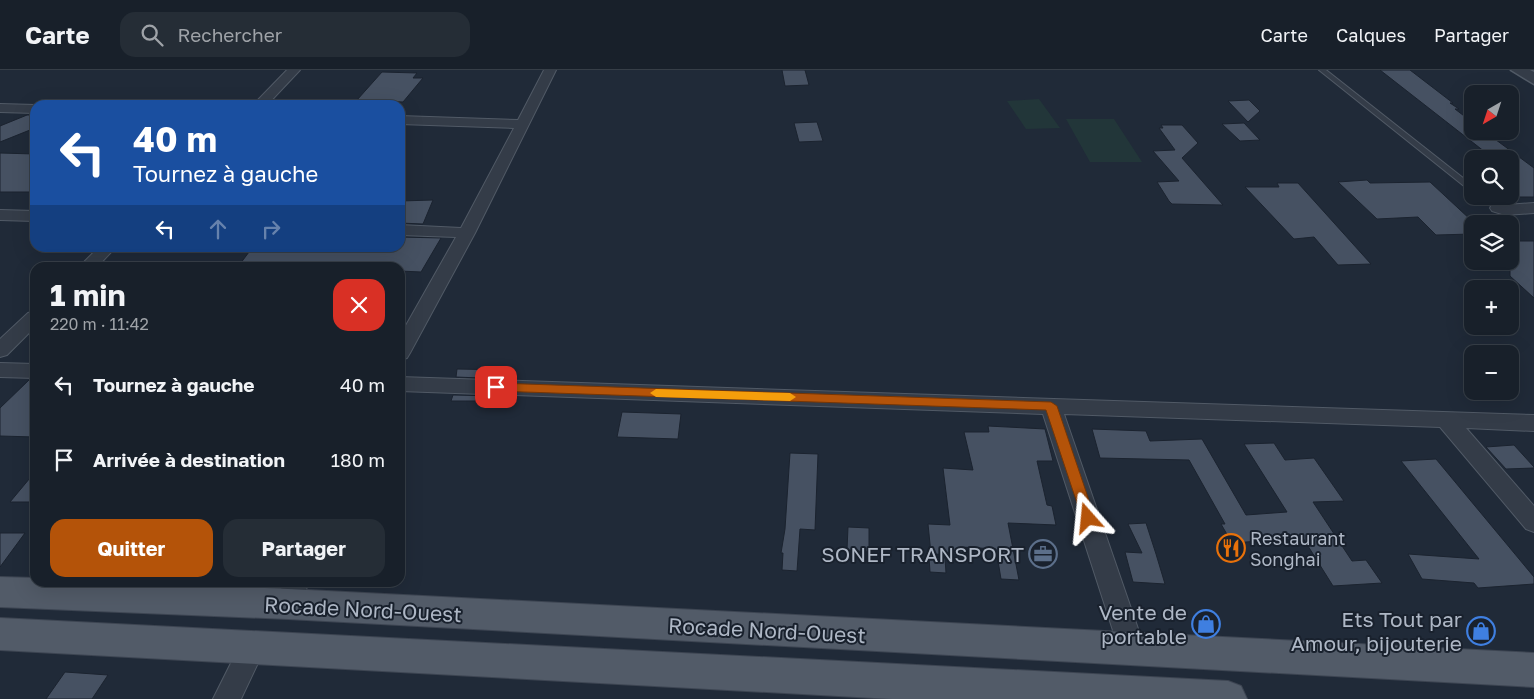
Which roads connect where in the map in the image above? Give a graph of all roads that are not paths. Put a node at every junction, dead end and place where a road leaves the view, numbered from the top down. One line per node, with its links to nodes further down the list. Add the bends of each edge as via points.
1 (294, 70): 6 (street)
2 (550, 70): 10 (street)
3 (1322, 70): 11 (lane)
4 (1519, 70): 5 (street)
5 (1534, 79)
6 (265, 100)
7 (0, 108): 8 (street)
8 (30, 109)
9 (405, 120): 10 (street)
10 (522, 124): 18 (street)
11 (1464, 182)
12 (1494, 205): 13 (lane)
13 (1498, 208): 14 (street)
14 (1534, 208)
15 (0, 215): 16 (street)
16 (30, 216)
17 (405, 230): 18 (street)
18 (467, 233): 22 (street)
19 (103, 252): 20 (street)
20 (92, 262)
21 (30, 322): 23 (street)
22 (405, 344)
23 (0, 350)
24 (0, 370): 25 (street)
25 (30, 371)
26 (405, 384): 27 (street)
27 (1051, 406): 28 (street); 35 (street)
28 (1446, 420): 29 (street); 30 (street)
29 (1534, 423)
30 (1534, 522)
31 (0, 592): 32 (main road, Rocade Nord-Ouest)
32 (293, 593): 35 (main road, Rocade Nord-Ouest)
33 (0, 634): 34 (main road)
34 (253, 646): 37 (street); 38 (main road)
35 (1132, 649): 36 (main road, Rocade Nord-Ouest)
36 (1534, 670)
37 (227, 699)
38 (1228, 699)

